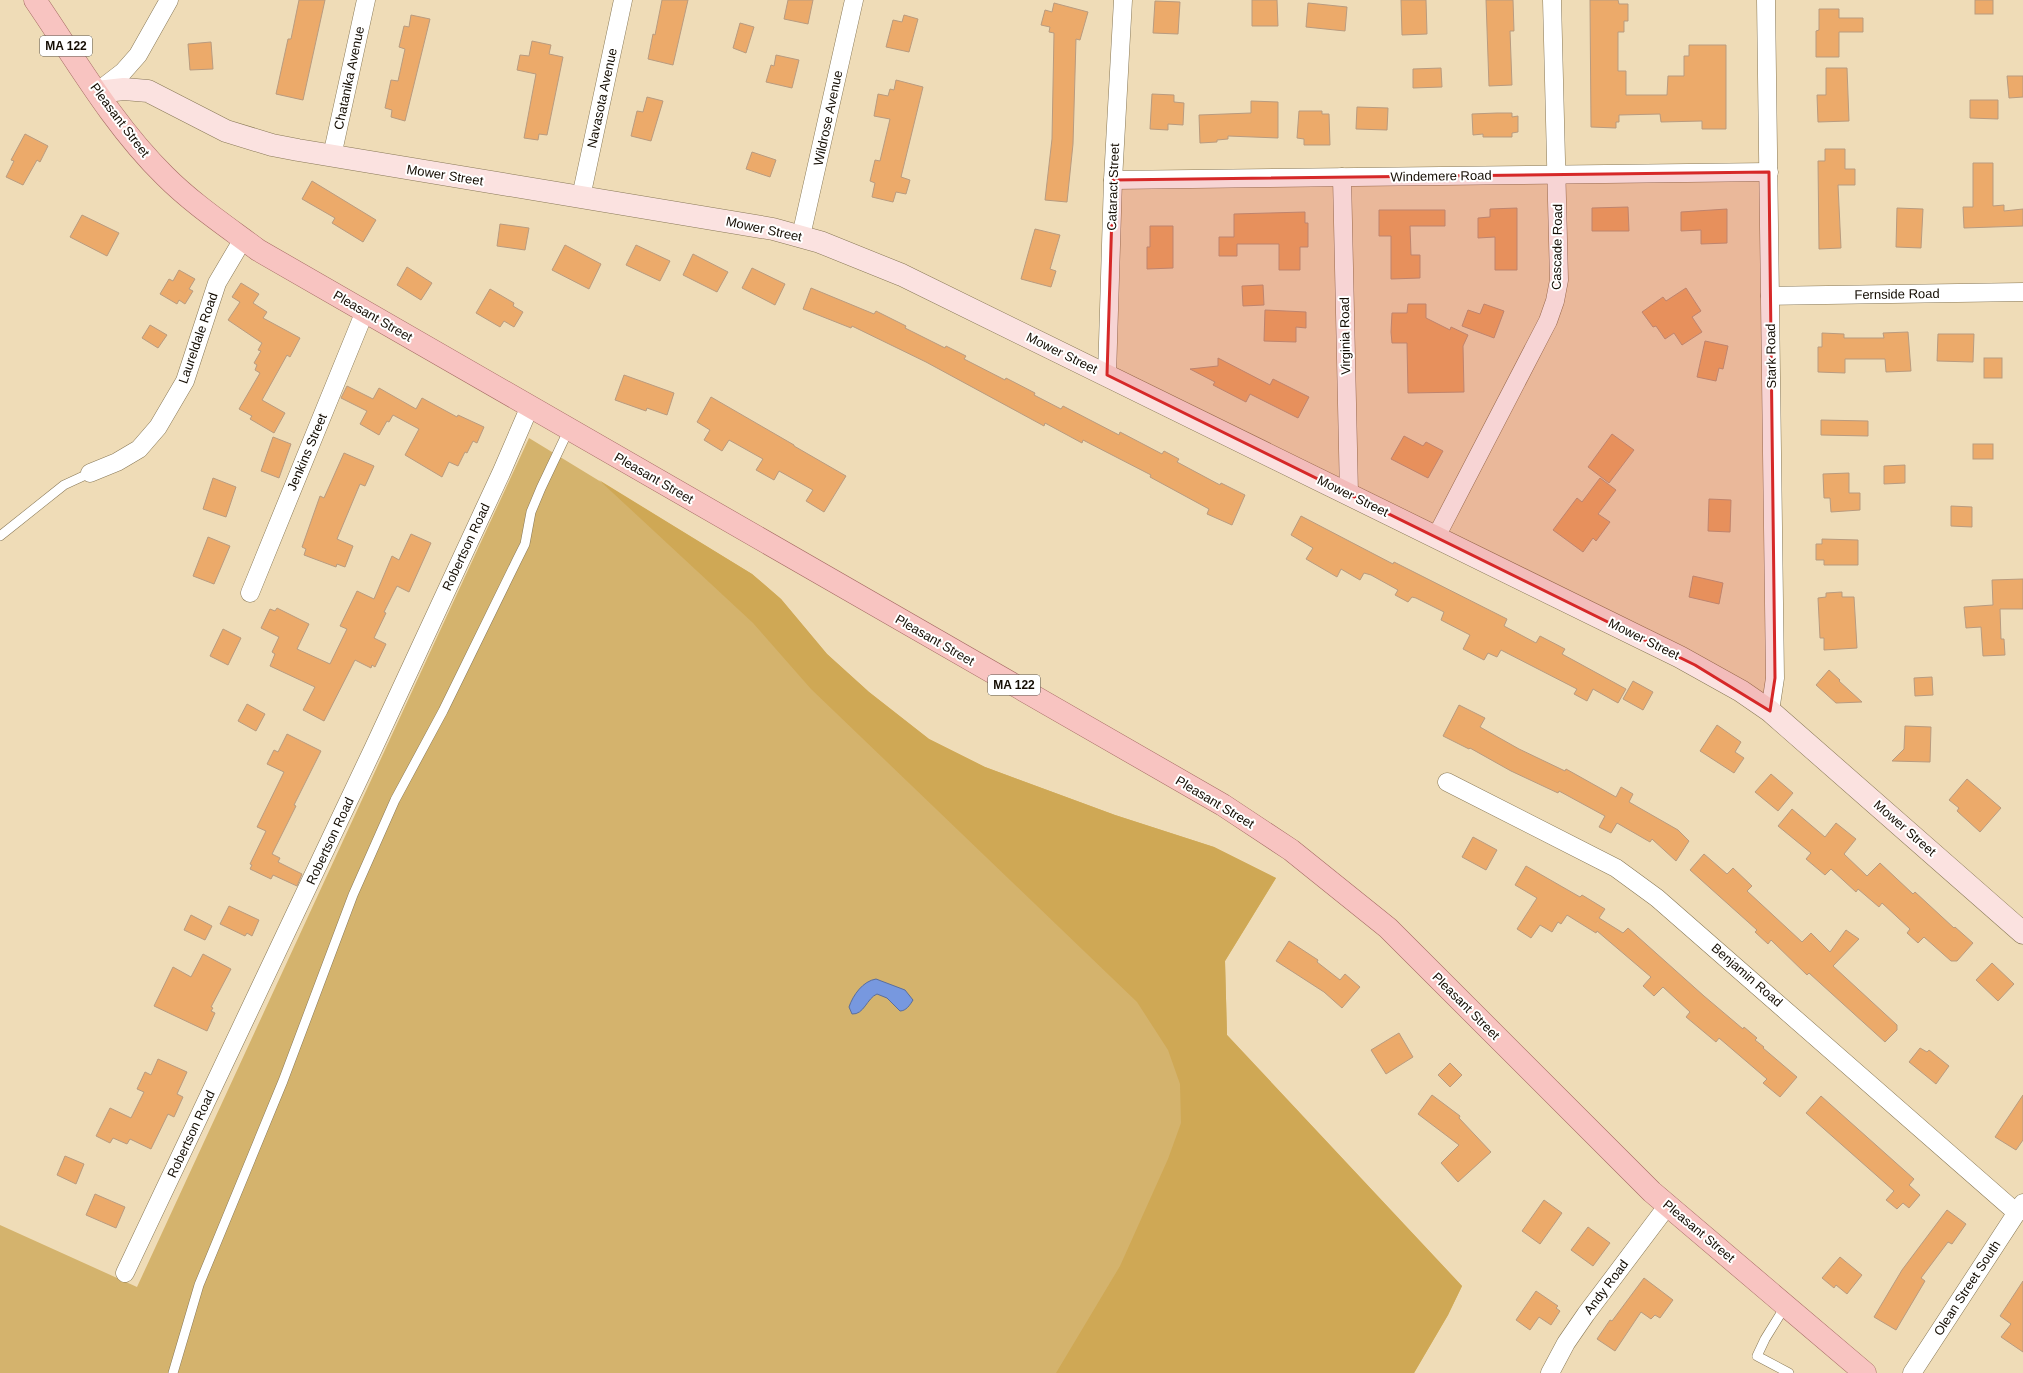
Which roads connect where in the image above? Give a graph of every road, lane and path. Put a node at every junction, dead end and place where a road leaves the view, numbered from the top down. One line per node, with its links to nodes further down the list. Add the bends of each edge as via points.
1 (35, 0): 9 (main road, Pleasant Street / MA 122)
2 (169, 0): 9 (street, via 138,55 123,72)
3 (366, 0): 10 (street, Chatanika Avenue)
4 (623, 0): 15 (street, Navasota Avenue)
5 (854, 0): 16 (street, Wildrose Avenue)
6 (1123, 0): 14 (street, Cataract Street)
7 (1552, 0): 12 (street, Cascade Road)
8 (1766, 0): 11 (street, Stark Road)
9 (97, 92): 10 (street, Mower Street, via 124,89 148,91 226,131 272,145); 17 (main road, Pleasant Street / MA 122, via 122,128 166,176)
10 (332, 156): 15 (street, Mower Street)
11 (1769, 172): 12 (street, Windemere Road); 19 (street, Stark Road)
12 (1557, 174): 13 (street, Windemere Road); 27 (street, Cascade Road, via 1559,280 1555,301 1548,321)
13 (1342, 177): 14 (street, Windemere Road); 25 (street, Virginia Road)
14 (1113, 180): 21 (street, Cataract Street)
15 (581, 197): 16 (street, Mower Street, via 744,223)
16 (802, 236): 21 (street, Mower Street, via 902,275)
17 (243, 239): 20 (main road, Pleasant Street / MA 122); 24 (street, Laureldale Road, via 217,283 185,381 158,427 139,449)
18 (2023, 292): 19 (street, Fernside Road)
19 (1770, 296): 29 (street, Stark Road, via 1775,678)
20 (365, 311): 22 (main road, Pleasant Street / MA 122); 28 (street, Jenkins Street)
21 (1107, 375): 25 (street, Mower Street)
22 (530, 406): 23 (main road, Pleasant Street / MA 122); 34 (street, Robertson Road, via 374,746)
23 (569, 429): 32 (main road, Pleasant Street / MA 122, via 1209,797 1272,837 1388,928 1612,1153); 36 (lane, via 531,512 525,544 443,711 397,795 353,895 283,1081 199,1285)
24 (90, 473): 26 (lane, via 64,485)
25 (1349, 494): 27 (street, Mower Street)
26 (0, 536)
27 (1436, 537): 29 (street, Mower Street, via 1690,662)
28 (250, 593)
29 (1770, 711): 31 (street, Mower Street)
30 (1447, 782): 33 (street, Benjamin Road, via 1616,868 1657,898)
31 (2023, 933)
32 (1668, 1205): 35 (main road, Pleasant Street / MA 122); 37 (street, Andy Road, via 1586,1314)
33 (2020, 1208): 40 (street, Olean Street South)
34 (125, 1273)
35 (1786, 1305): 38 (lane, via 1757,1356); 39 (main road, Pleasant Street / MA 122)
36 (173, 1373)
37 (1550, 1373)
38 (1789, 1373)
39 (1865, 1373)
40 (1912, 1373)

